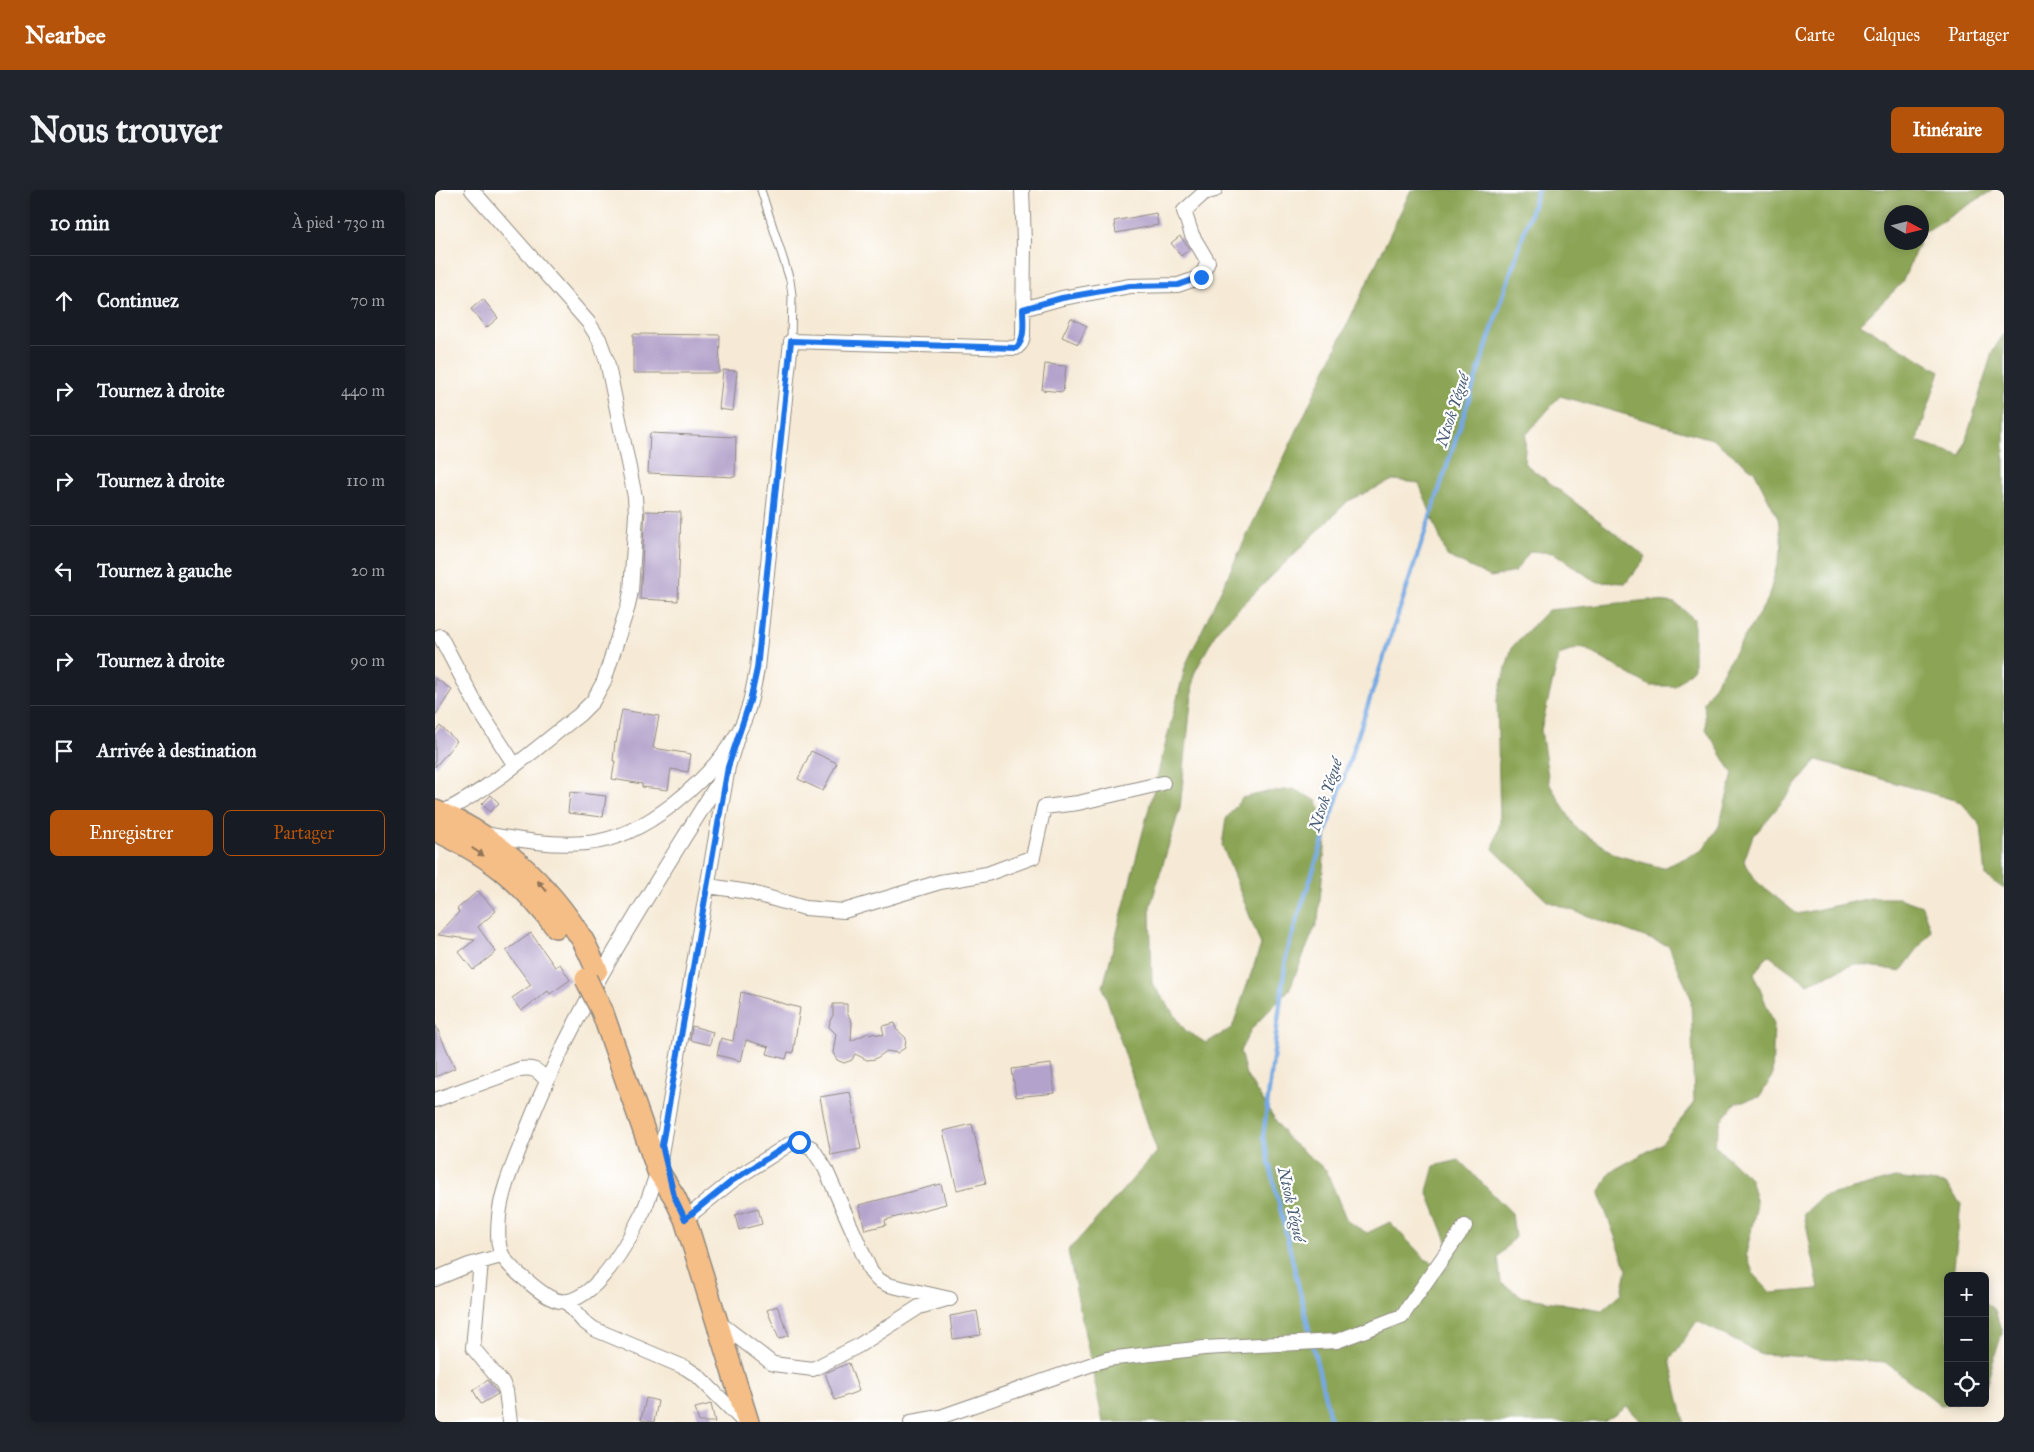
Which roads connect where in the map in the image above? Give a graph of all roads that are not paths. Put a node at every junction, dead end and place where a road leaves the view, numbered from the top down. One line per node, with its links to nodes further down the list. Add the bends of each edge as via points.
1 (472, 190): 9 (street, via 588,322 599,339 607,362 635,497 630,598 604,681 593,701 579,715)
2 (761, 190): 6 (lane, via 793,295)
3 (1022, 190): 5 (street)
4 (1215, 190): 5 (street, via 1204,193 1184,212 1192,235 1208,262 1201,277 1178,285 1130,286 1062,298)
5 (1023, 309): 6 (street, via 1023,336 1016,348)
6 (791, 341): 8 (street, via 757,669)
7 (440, 636): 9 (street, via 479,710)
8 (739, 730): 10 (street); 13 (street, via 716,761 666,810 645,825 616,837 588,843 526,842)
9 (514, 764): 12 (street)
10 (728, 767): 14 (street); 17 (street, via 623,936)
11 (1163, 783): 14 (street, via 1079,803 1045,806 1033,857 987,874 940,882 844,911 805,908 749,892)
12 (437, 818): 13 (main road); 15 (main road, one-way to 15, via 527,892)
13 (477, 832): 15 (main road, one-way to 13, via 583,939 542,885)
14 (708, 886): 19 (street)
15 (592, 974): 16 (main road)
16 (605, 1004): 19 (main road); 20 (main road)
17 (546, 1080): 18 (street, via 538,1070 520,1068); 24 (street, via 505,1186 499,1214)
18 (435, 1100)
19 (662, 1145): 20 (street); 21 (main road)
20 (658, 1171): 21 (main road); 27 (street, via 643,1210 618,1254 594,1286 585,1294)
21 (674, 1196): 22 (main road)
22 (685, 1219): 28 (main road); 28 (street, via 732,1181 791,1143 799,1142 812,1148 825,1168 871,1272 878,1280 951,1299 919,1306 858,1346 813,1369 773,1364)
23 (1465, 1226): 31 (street, via 1402,1316 1337,1342 1204,1348 1107,1358 940,1417)
24 (501, 1256): 25 (street); 27 (street, via 510,1268 542,1293)
25 (481, 1262): 26 (street); 30 (street, via 473,1348 503,1384)
26 (435, 1279)
27 (566, 1301): 29 (street, via 594,1329 698,1376)
28 (716, 1321): 29 (main road)
29 (742, 1421)
30 (510, 1422)
31 (911, 1422)

